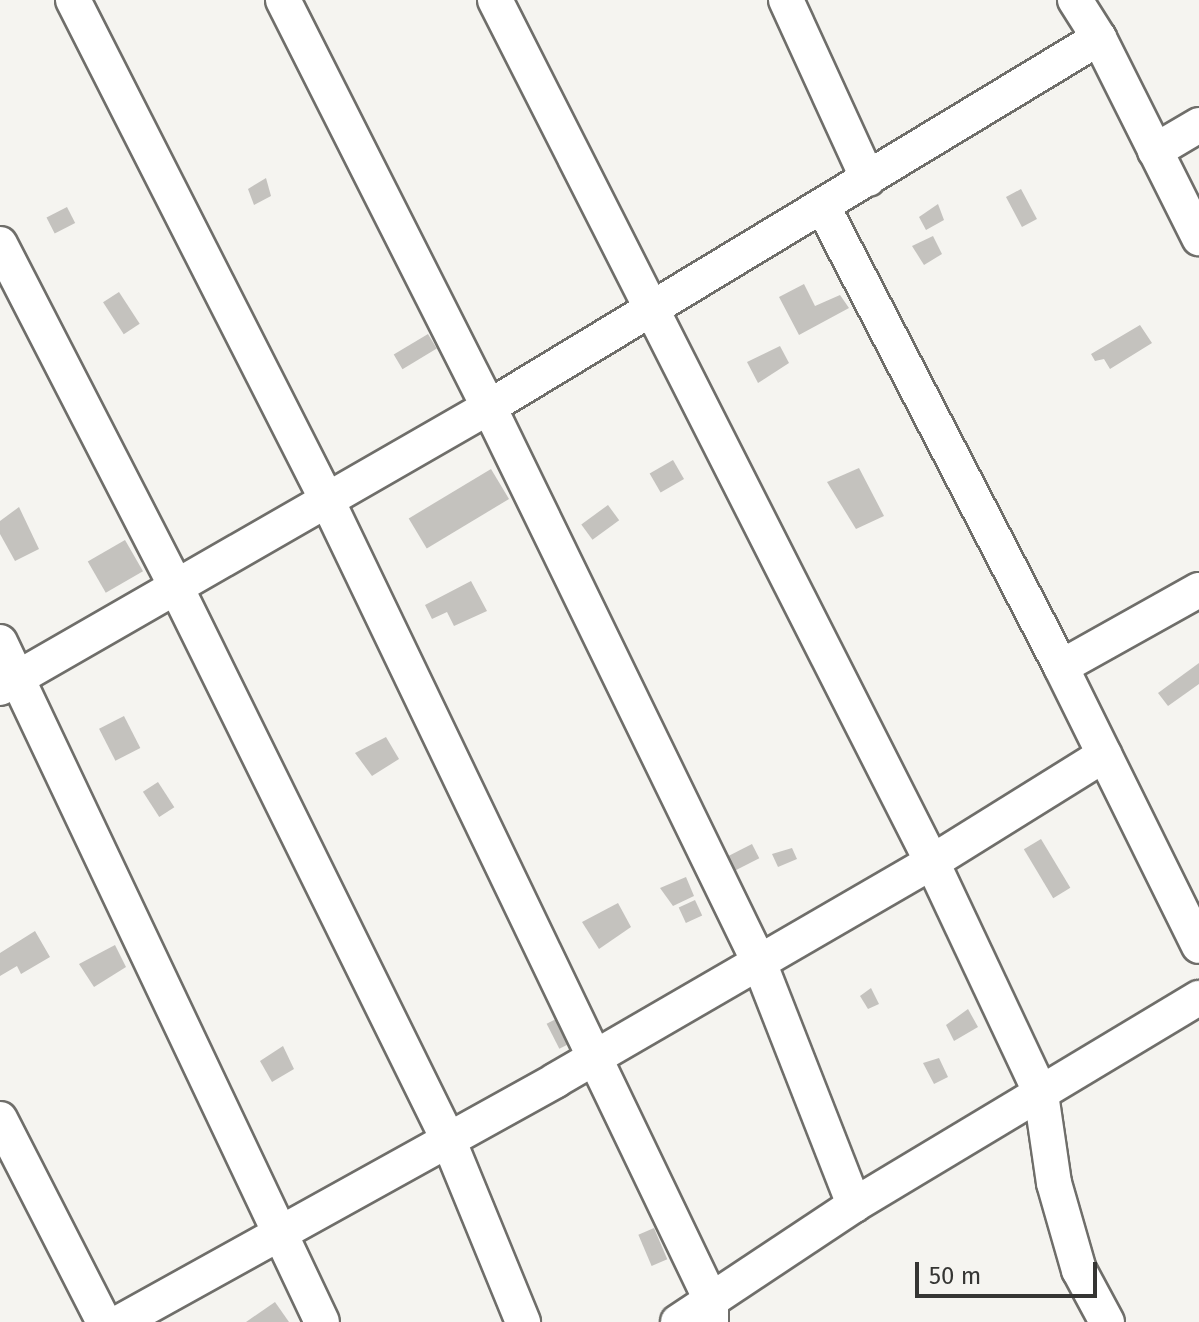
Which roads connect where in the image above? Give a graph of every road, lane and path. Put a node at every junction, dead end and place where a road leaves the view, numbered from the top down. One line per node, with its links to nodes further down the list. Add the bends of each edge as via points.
1 (73, 0): 15 (street)
2 (283, 0): 14 (street)
3 (495, 0): 13 (street)
4 (786, 0): 9 (street)
5 (1075, 0): 6 (street)
6 (1099, 38): 8 (street); 9 (street)
7 (1199, 125): 8 (street)
8 (1155, 151): 11 (street)
9 (868, 179): 10 (street)
10 (823, 207): 13 (street); 19 (street)
11 (1199, 238)
12 (0, 244): 16 (street)
13 (653, 309): 14 (street); 22 (street)
14 (489, 407): 15 (street); 24 (street)
15 (327, 500): 16 (street); 26 (street)
16 (176, 587): 20 (street); 29 (street)
17 (1199, 590): 19 (street)
18 (0, 642): 20 (street)
19 (1061, 667): 21 (street)
20 (9, 683): 31 (street)
21 (1104, 755): 22 (street); 23 (street)
22 (932, 862): 24 (street); 27 (street)
23 (1199, 946)
24 (759, 962): 26 (street); 30 (street)
25 (1199, 998): 27 (street)
26 (595, 1057): 29 (street); 32 (street)
27 (1041, 1094): 30 (street); 38 (street, via 1054,1183 1079,1270)
28 (0, 1119): 33 (street)
29 (448, 1139): 31 (street); 36 (street)
30 (854, 1205): 32 (street)
31 (281, 1231): 34 (street); 35 (street)
32 (711, 1311): 37 (street)
33 (104, 1322)
34 (120, 1322)
35 (322, 1322)
36 (523, 1322)
37 (678, 1322)
38 (1107, 1322)

